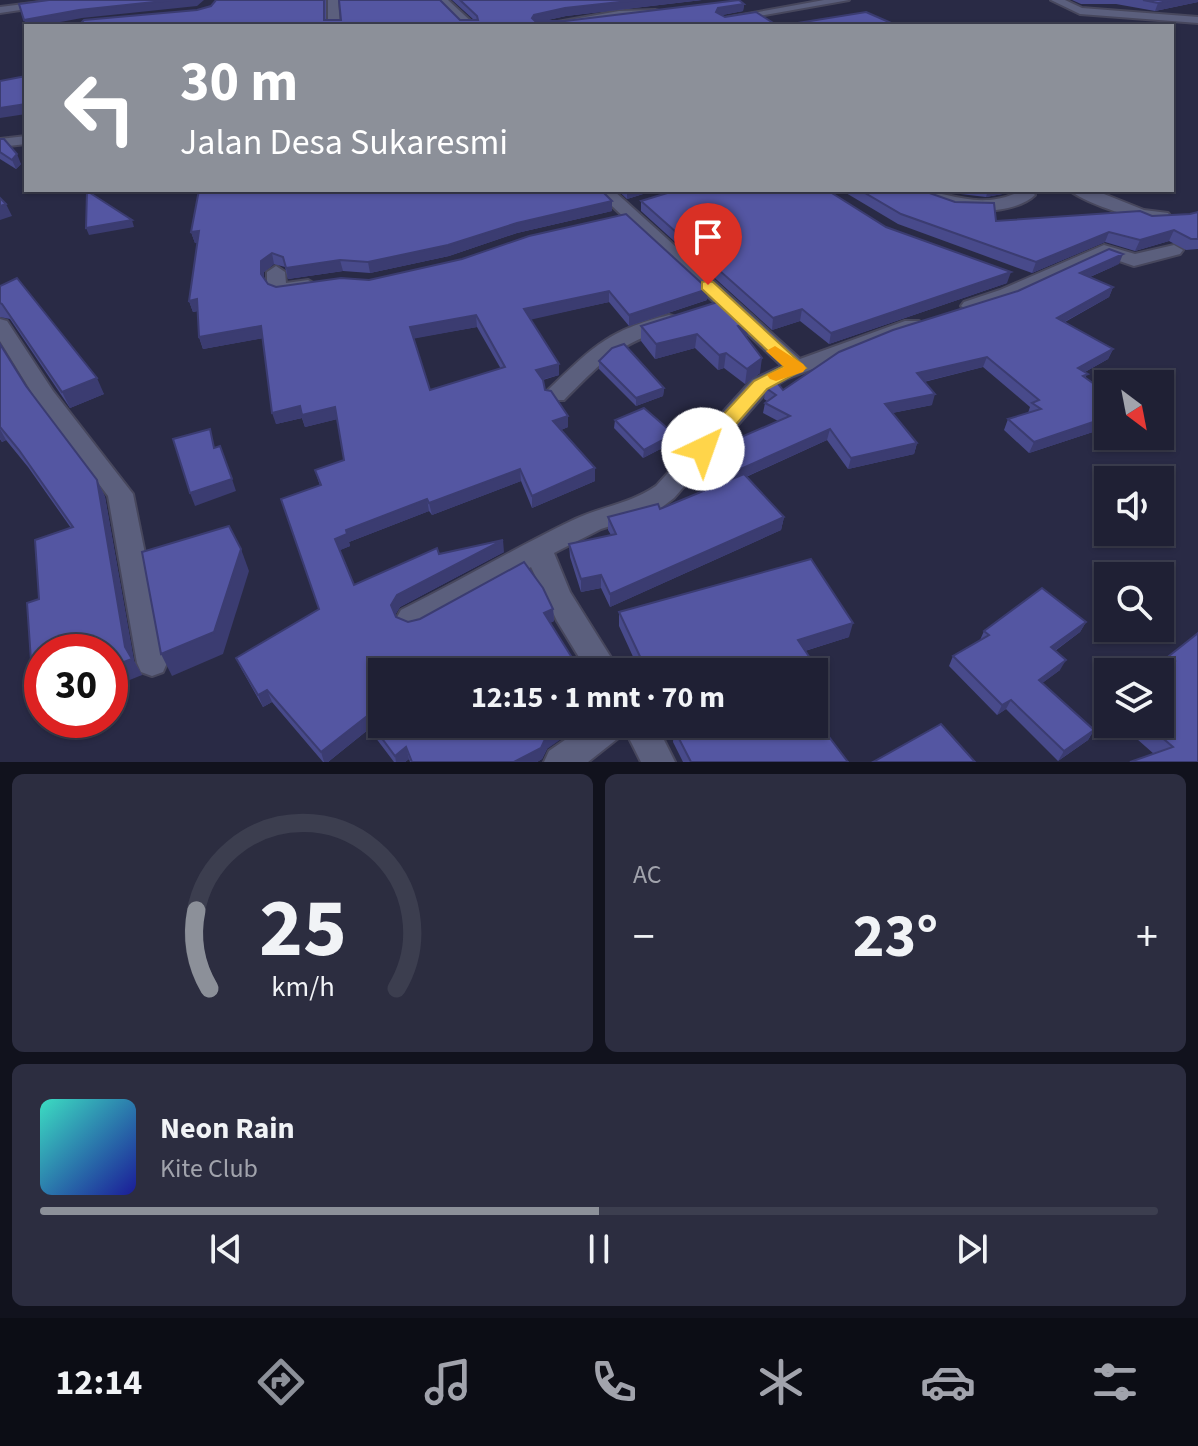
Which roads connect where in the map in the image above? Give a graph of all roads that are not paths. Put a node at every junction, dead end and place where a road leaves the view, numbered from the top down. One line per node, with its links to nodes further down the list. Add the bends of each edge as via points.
1 (83, 0): 8 (street)
2 (95, 0): 9 (street)
3 (333, 0): 15 (street)
4 (442, 0): 16 (street)
5 (844, 0): 13 (street)
6 (1056, 0): 14 (street, via 1080,11)
7 (598, 1): 11 (street)
8 (0, 10)
9 (88, 12)
10 (668, 13): 11 (street)
11 (619, 14): 17 (street)
12 (716, 20): 13 (street)
13 (762, 20)
14 (1198, 20)
15 (334, 24)
16 (468, 24)
17 (554, 24)
18 (24, 140): 19 (street)
19 (0, 143)
20 (606, 192): 24 (street)
21 (922, 192): 22 (street, via 959,205 1011,204 1027,195)
22 (1022, 192)
23 (1086, 192): 25 (street, via 1147,218)
24 (633, 209): 26 (street); 32 (street)
25 (1175, 217)
26 (601, 222)
27 (1174, 250): 31 (street, via 1134,260 1104,250)
28 (276, 272): 30 (street, via 280,289)
29 (1007, 274): 31 (street)
30 (329, 282)
31 (1034, 283): 33 (street)
32 (727, 303): 36 (street); 37 (street, via 618,339)
33 (953, 312)
34 (924, 321): 36 (street)
35 (0, 325): 41 (street, via 45,396 120,494)
36 (797, 368): 38 (street, via 760,385 665,492 648,504 592,522)
37 (556, 395)
38 (539, 548): 39 (street); 40 (street, via 561,606)
39 (411, 619)
40 (596, 658)
41 (152, 663)
42 (594, 738): 44 (street)
43 (646, 738): 45 (street)
44 (561, 762)
45 (658, 762)

